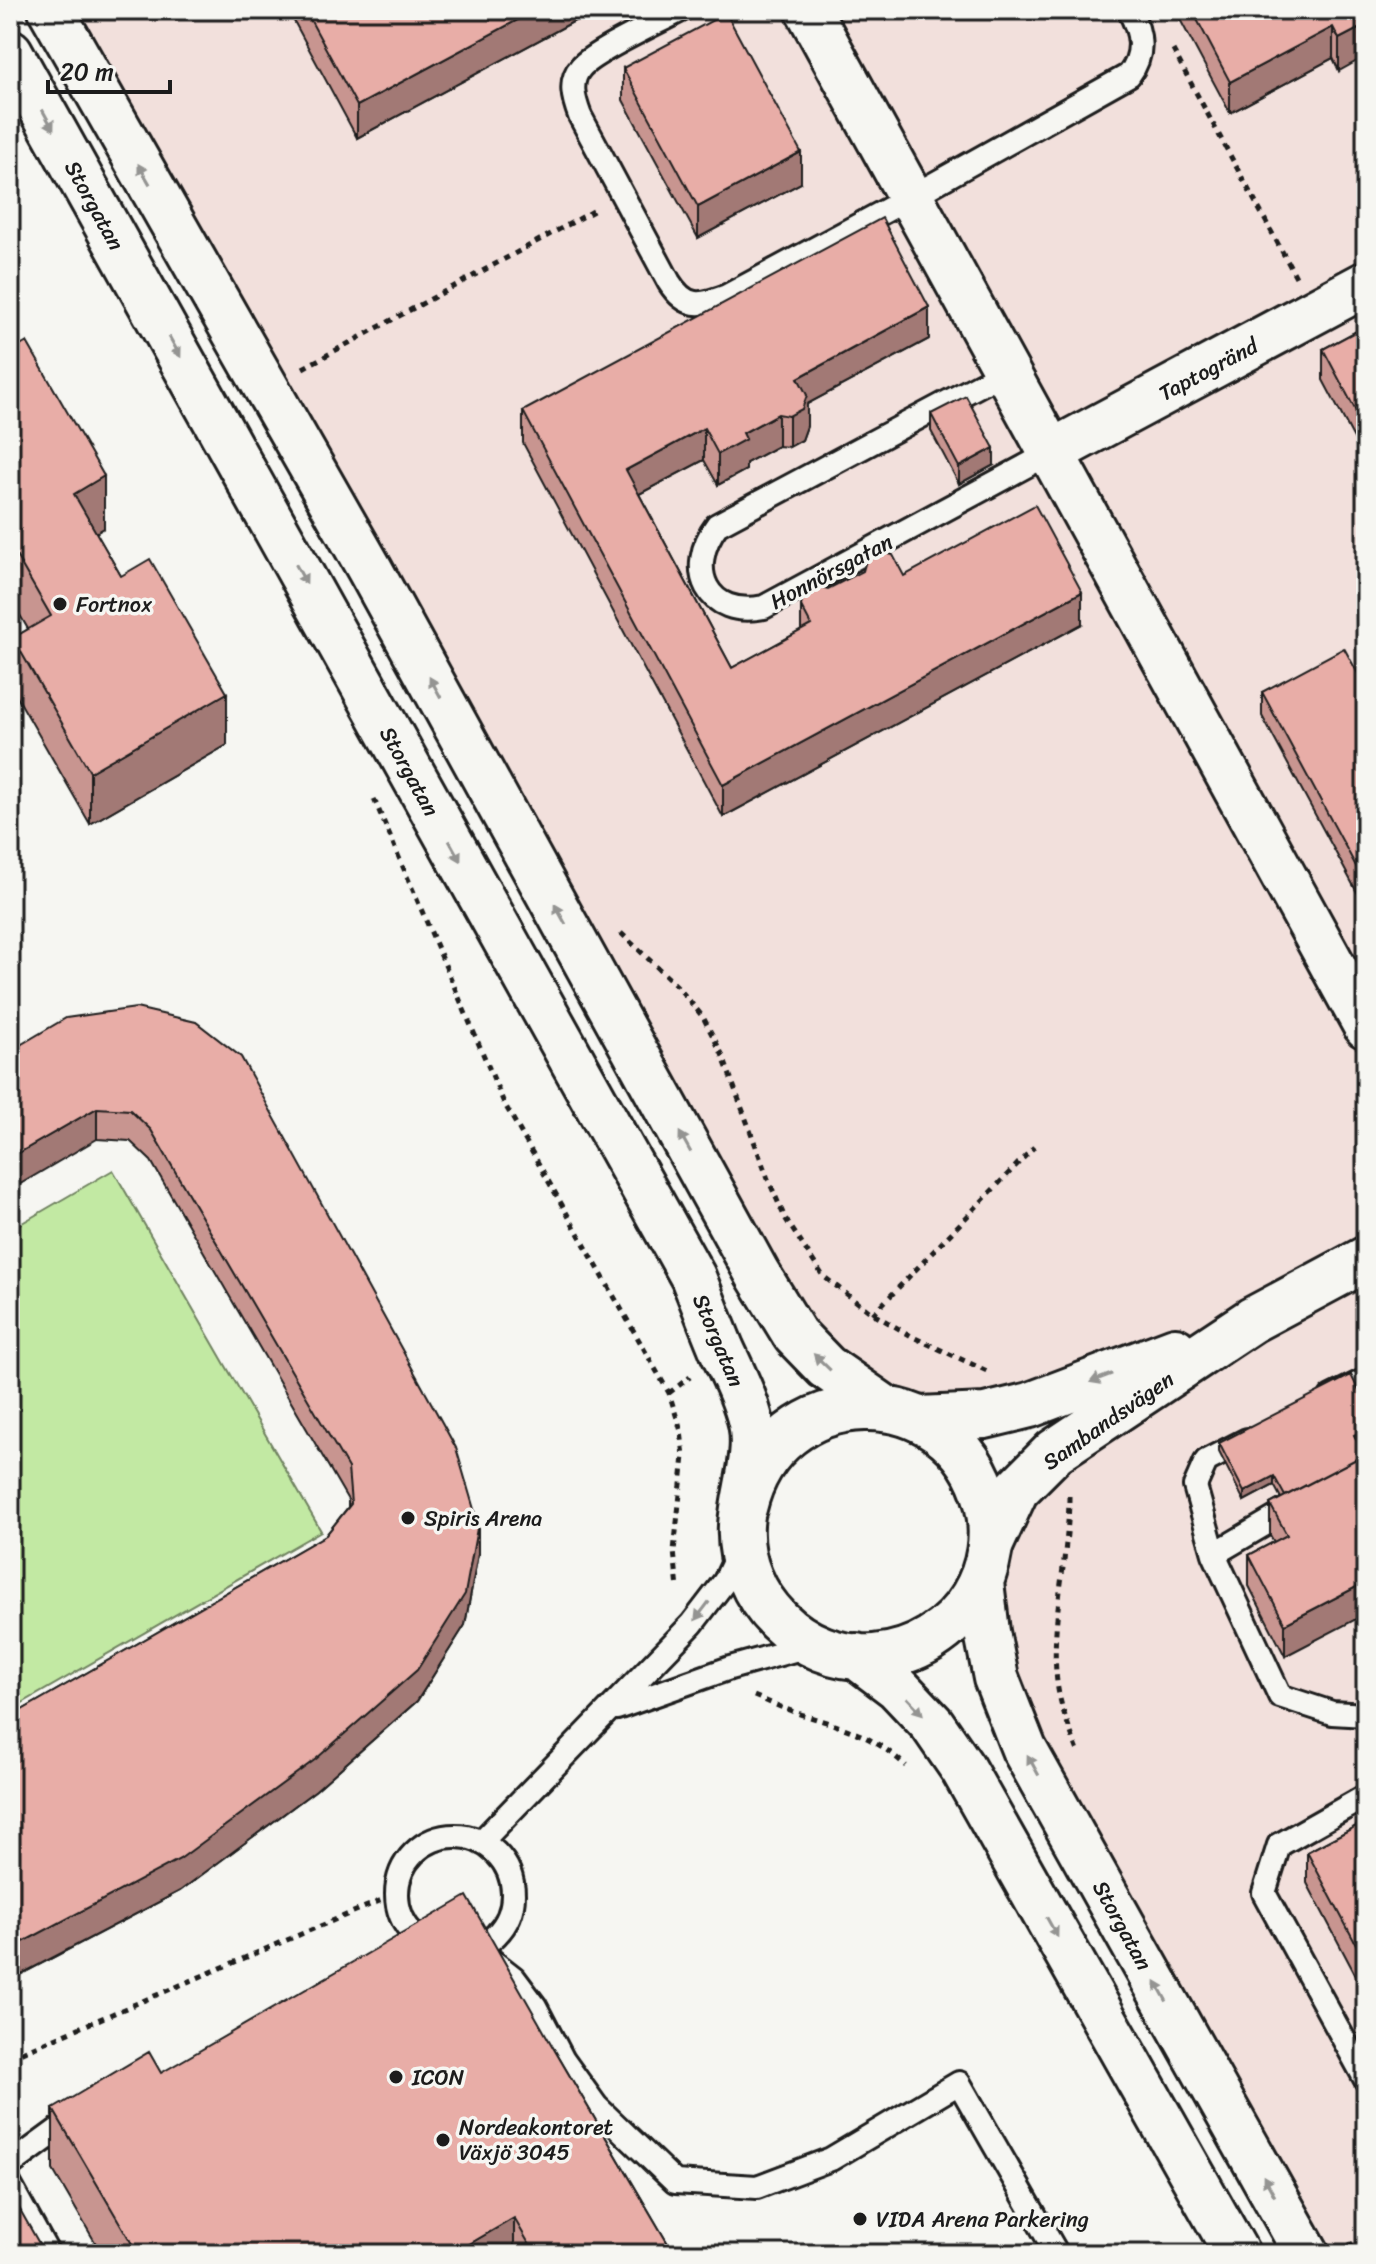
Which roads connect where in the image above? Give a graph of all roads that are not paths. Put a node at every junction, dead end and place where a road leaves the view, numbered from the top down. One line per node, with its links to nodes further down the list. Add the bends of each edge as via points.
1 (51, 10): 15 (main road, Storgatan, one-way to 1, via 826,1367 795,1335 757,1273 369,568)
2 (681, 10): 6 (lane, via 597,55 580,67 573,82 580,116 677,295 691,304 727,296)
3 (808, 10): 6 (main road)
4 (1129, 10): 6 (lane, via 1141,38 1139,60 1129,75)
5 (10, 52): 18 (main road, Storgatan, one-way to 18, via 693,1277 752,1426)
6 (911, 197): 8 (main road)
7 (1366, 284): 9 (main road, Taptogränd)
8 (1006, 371): 9 (main road); 9 (lane, Honnörsgatan, via 717,525 701,554 708,588 719,601 736,608 764,607)
9 (1050, 453): 10 (main road)
10 (1366, 1026)
11 (1366, 1259): 12 (main road, Sambandsvägen)
12 (1252, 1320): 15 (main road, Sambandsvägen, one-way to 15, via 1030,1405 985,1416); 20 (main road, Sambandsvägen, via 1055,1451 1016,1490)
13 (1366, 1384): 14 (lane)
14 (1305, 1410)
15 (902, 1414): 18 (main road, via 863,1407 835,1411 796,1429 762,1463 748,1491); 20 (main road, Storgatan, via 953,1442 975,1471 990,1512)
16 (1262, 1432): 19 (lane, via 1206,1461 1195,1486)
17 (1311, 1498): 19 (lane)
18 (743, 1526): 21 (main road, Storgatan, via 750,1578 763,1602 784,1626); 23 (lane, one-way to 23, via 725,1581)
19 (1214, 1554): 24 (lane, via 1280,1696 1332,1713)
20 (986, 1563): 22 (main road, Storgatan, via 964,1610 946,1629 894,1654); 35 (main road, Storgatan, one-way to 20, via 1024,1749 996,1678 987,1632)
21 (812, 1645): 22 (main road, Storgatan); 23 (lane)
22 (856, 1656): 34 (main road, Storgatan, one-way to 34, via 932,1724 963,1769)
23 (612, 1709): 26 (lane)
24 (1366, 1715)
25 (1366, 1796): 28 (lane, via 1279,1845 1264,1893)
26 (481, 1842): 27 (lane, via 508,1868 513,1906 494,1939); 27 (lane, via 462,1836 423,1844 408,1857 396,1894 399,1914 419,1941 440,1952)
27 (478, 1949): 33 (lane, via 514,1978 596,2106 675,2182 757,2187 831,2159 959,2083)
28 (1366, 2080)
29 (70, 2121): 30 (lane)
30 (10, 2165)
31 (10, 2185): 32 (lane)
32 (48, 2254)
33 (1057, 2254)
34 (1237, 2254)
35 (1307, 2254)

